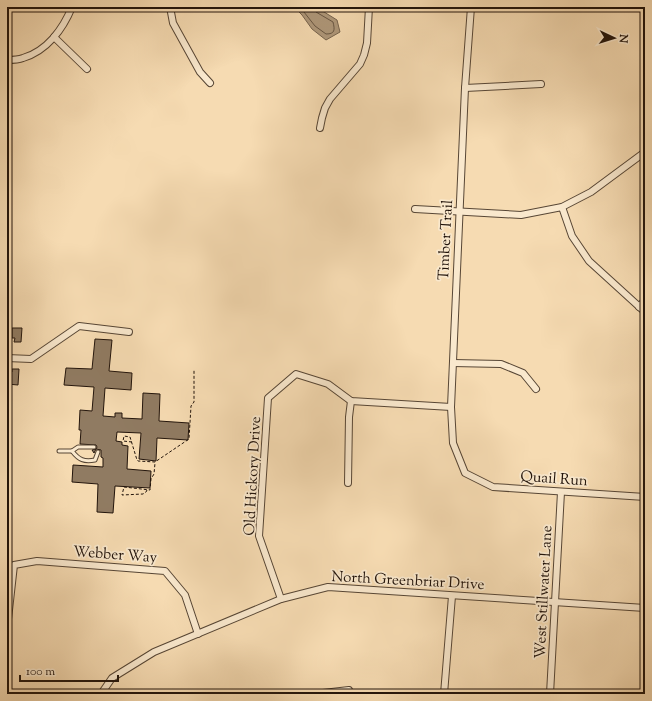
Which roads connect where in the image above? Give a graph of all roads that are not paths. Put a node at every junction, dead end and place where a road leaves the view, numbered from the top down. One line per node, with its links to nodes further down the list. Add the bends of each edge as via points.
1 (72, 7): 5 (street)
2 (170, 7): 8 (street, via 173,23 200,72)
3 (369, 7): 11 (street, via 364,55 360,64 330,99)
4 (471, 7): 10 (street, Timber Trail)
5 (54, 37): 6 (street, via 36,52 22,59); 7 (street)
6 (7, 60)
7 (87, 69)
8 (210, 83)
9 (541, 84): 10 (street)
10 (465, 88): 15 (street, Timber Trail)
11 (320, 128)
12 (645, 152): 13 (street, via 591,192)
13 (562, 207): 15 (street, via 521,215); 17 (street, via 572,236 589,261)
14 (415, 209): 15 (street)
15 (459, 211): 21 (street, Timber Trail)
16 (645, 300): 17 (street)
17 (639, 307): 18 (street)
18 (645, 312)
19 (129, 332): 20 (street, via 79,326 31,360)
20 (7, 358)
21 (452, 363): 22 (street, via 501,364 523,373); 24 (street, Timber Trail)
22 (536, 389)
23 (351, 401): 24 (street); 30 (street); 34 (street, Old Hickory Drive, via 328,384 296,374 268,398 259,536)
24 (451, 407): 29 (street, Timber Trail, via 453,444)
25 (94, 447): 27 (lane, via 78,447)
26 (59, 451): 27 (lane)
27 (72, 451): 28 (lane, via 83,460 93,461)
28 (98, 452)
29 (465, 472): 31 (street, Quail Run, via 493,487)
30 (348, 483)
31 (561, 492): 32 (street, Quail Run); 35 (street, West Stillwater Lane)
32 (645, 497)
33 (452, 596): 34 (street, North Greenbriar Drive, via 328,587); 35 (street, North Greenbriar Drive); 42 (street)
34 (282, 599): 38 (street, North Greenbriar Drive)
35 (556, 602): 36 (street, North Greenbriar Drive); 43 (street, West Stillwater Lane)
36 (645, 608)
37 (7, 628): 38 (street, Webber Way, via 14,565 37,561 165,571 185,594)
38 (198, 634): 40 (street, North Greenbriar Drive, via 154,652 112,678)
39 (349, 690): 41 (street)
40 (102, 694)
41 (321, 694)
42 (444, 694)
43 (550, 694)

